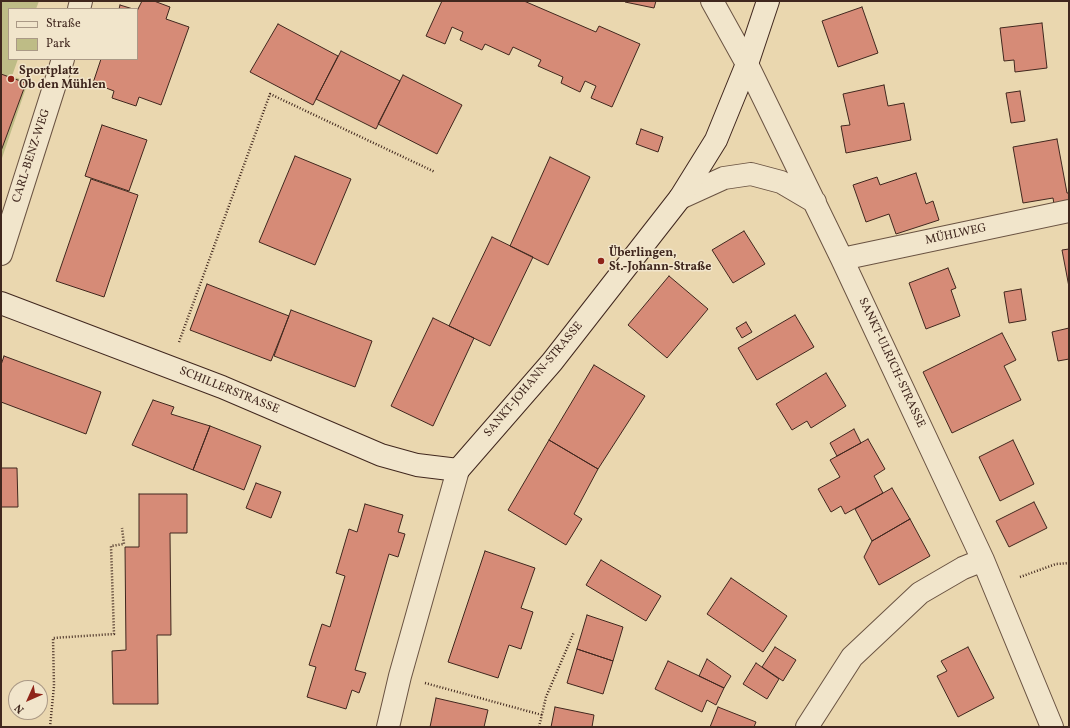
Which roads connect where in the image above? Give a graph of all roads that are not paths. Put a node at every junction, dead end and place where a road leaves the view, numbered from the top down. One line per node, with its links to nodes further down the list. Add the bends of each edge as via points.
1 (712, 1): 4 (street, SANKT-ULRICH-STRASSE)
2 (768, 1): 4 (street)
3 (63, 60): 8 (street, CARL-BENZ-WEG)
4 (747, 64): 5 (street, SANKT-JOHANN-STRASSE, via 716,140); 6 (street, SANKT-ULRICH-STRASSE)
5 (680, 198): 6 (street, via 724,178 751,174 781,182); 11 (street, SANKT-JOHANN-STRASSE, via 552,362)
6 (814, 202): 9 (street, SANKT-ULRICH-STRASSE)
7 (1069, 210): 9 (street, MÜHLWEG)
8 (1, 254)
9 (842, 259): 12 (street, SANKT-ULRICH-STRASSE)
10 (1, 303): 11 (street, SCHILLERSTRASSE, via 222,387 381,455 417,465)
11 (458, 470): 13 (street, SANKT-JOHANN-STRASSE)
12 (983, 560): 14 (street, via 963,568 920,593 852,657); 15 (street, SANKT-ULRICH-STRASSE)
13 (388, 727)
14 (807, 727)
15 (1052, 727)

